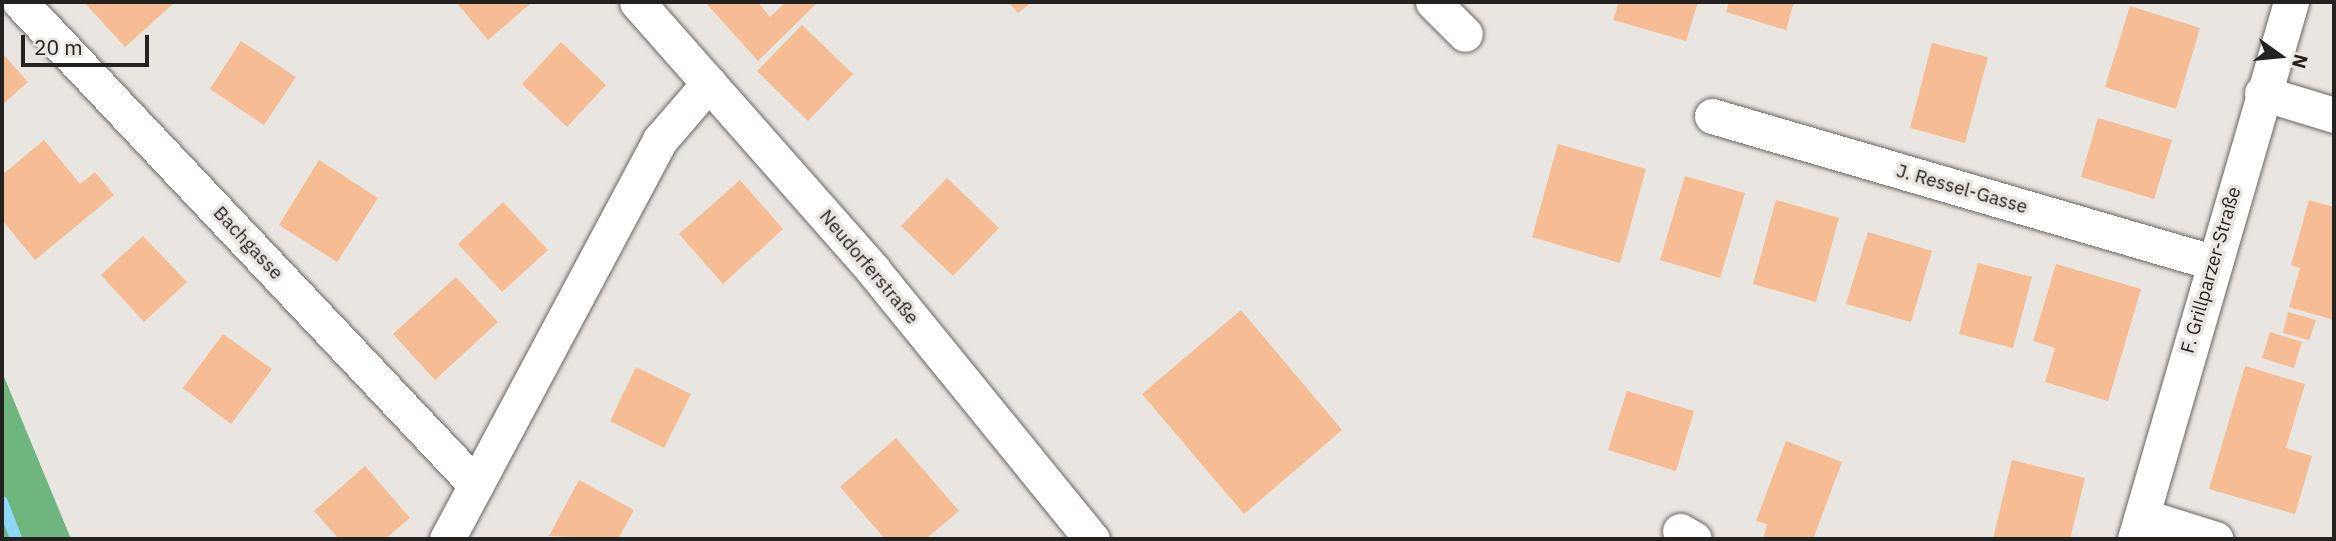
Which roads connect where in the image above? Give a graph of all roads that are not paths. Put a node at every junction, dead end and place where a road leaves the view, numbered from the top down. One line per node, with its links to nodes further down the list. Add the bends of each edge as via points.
1 (20, 2): 11 (street, Bachgasse)
2 (637, 2): 6 (street, Neudorferstraße)
3 (1433, 2): 5 (street)
4 (2291, 2): 7 (street, F. Grillparzer-Straße)
5 (1465, 34)
6 (709, 83): 11 (street, via 660,140); 14 (street, Neudorferstraße, via 873,270)
7 (2262, 93): 8 (street); 10 (street, F. Grillparzer-Straße)
8 (2334, 115)
9 (1712, 116): 10 (street, J. Ressel-Gasse)
10 (2212, 262): 12 (street, F. Grillparzer-Straße)
11 (476, 485): 13 (street)
12 (2138, 528): 15 (street)
13 (447, 539)
14 (1092, 539)
15 (2216, 539)

